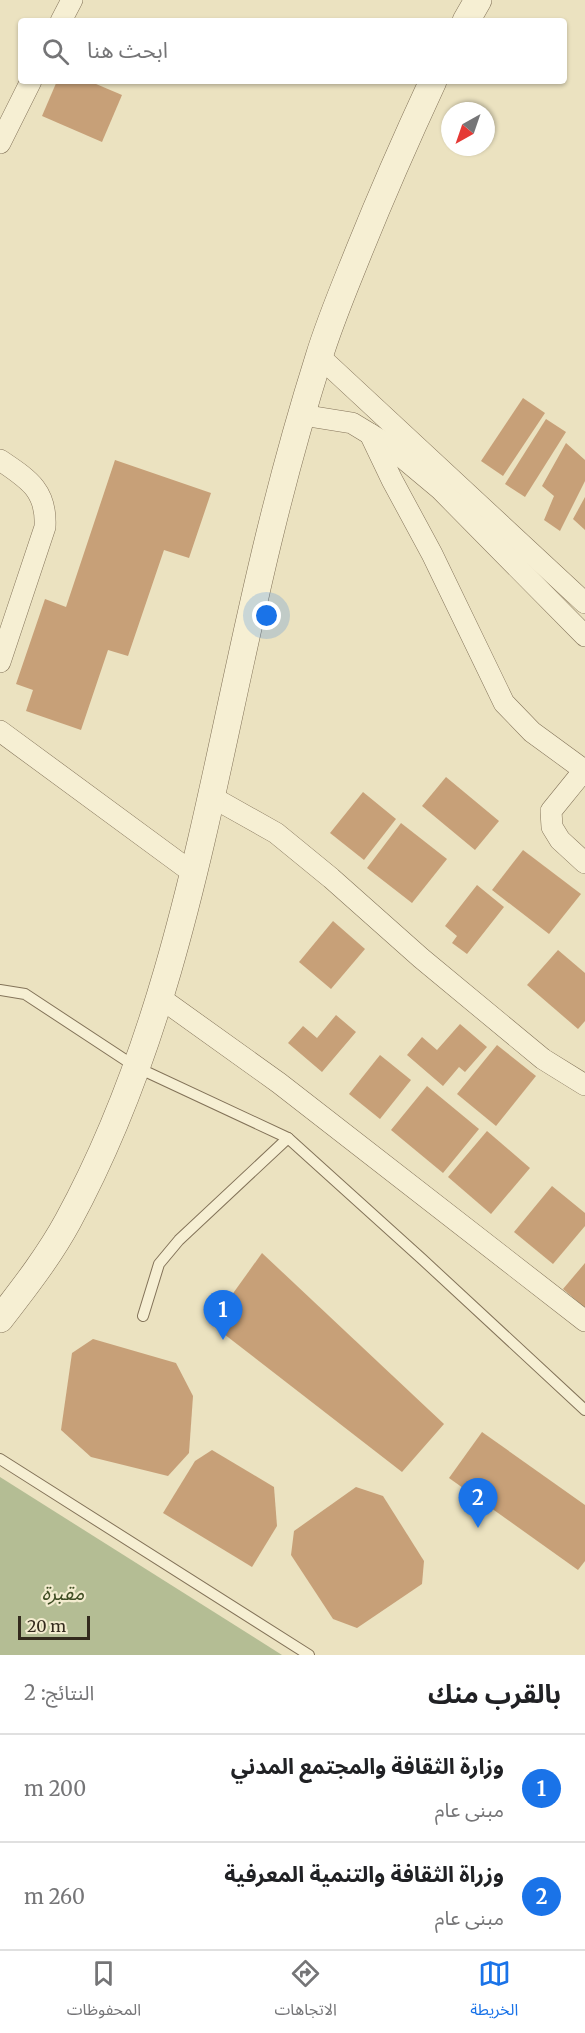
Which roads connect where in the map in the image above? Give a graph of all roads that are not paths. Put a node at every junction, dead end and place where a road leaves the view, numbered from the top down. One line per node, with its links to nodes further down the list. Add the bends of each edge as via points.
1 (72, 0): 3 (street)
2 (478, 0): 4 (street)
3 (63, 18)
4 (468, 18)
5 (30, 84): 7 (street)
6 (432, 84): 8 (street, via 394,165)
7 (0, 143)
8 (319, 356): 9 (street); 12 (street)
9 (302, 415): 10 (street, via 352,423); 17 (street, via 270,530)
10 (370, 434): 13 (street, via 440,489); 16 (street, via 504,703 532,732)
11 (0, 460): 14 (street, via 36,488 46,514)
12 (585, 603)
13 (585, 636)
14 (0, 662)
15 (0, 730): 19 (street)
16 (584, 770): 18 (street, via 552,811 552,827)
17 (212, 797): 19 (street); 23 (street, via 276,833 543,1059)
18 (585, 863)
19 (193, 873): 21 (street)
20 (0, 990): 22 (lane, via 25,994)
21 (159, 997): 22 (street); 27 (street, via 279,1083)
22 (136, 1067): 24 (lane); 26 (street, via 117,1120 67,1222)
23 (585, 1085)
24 (288, 1138): 25 (lane, via 179,1240 159,1264); 28 (lane)
25 (143, 1316)
26 (0, 1319)
27 (585, 1321)
28 (585, 1410)
29 (0, 1459): 30 (lane)
30 (309, 1655)

